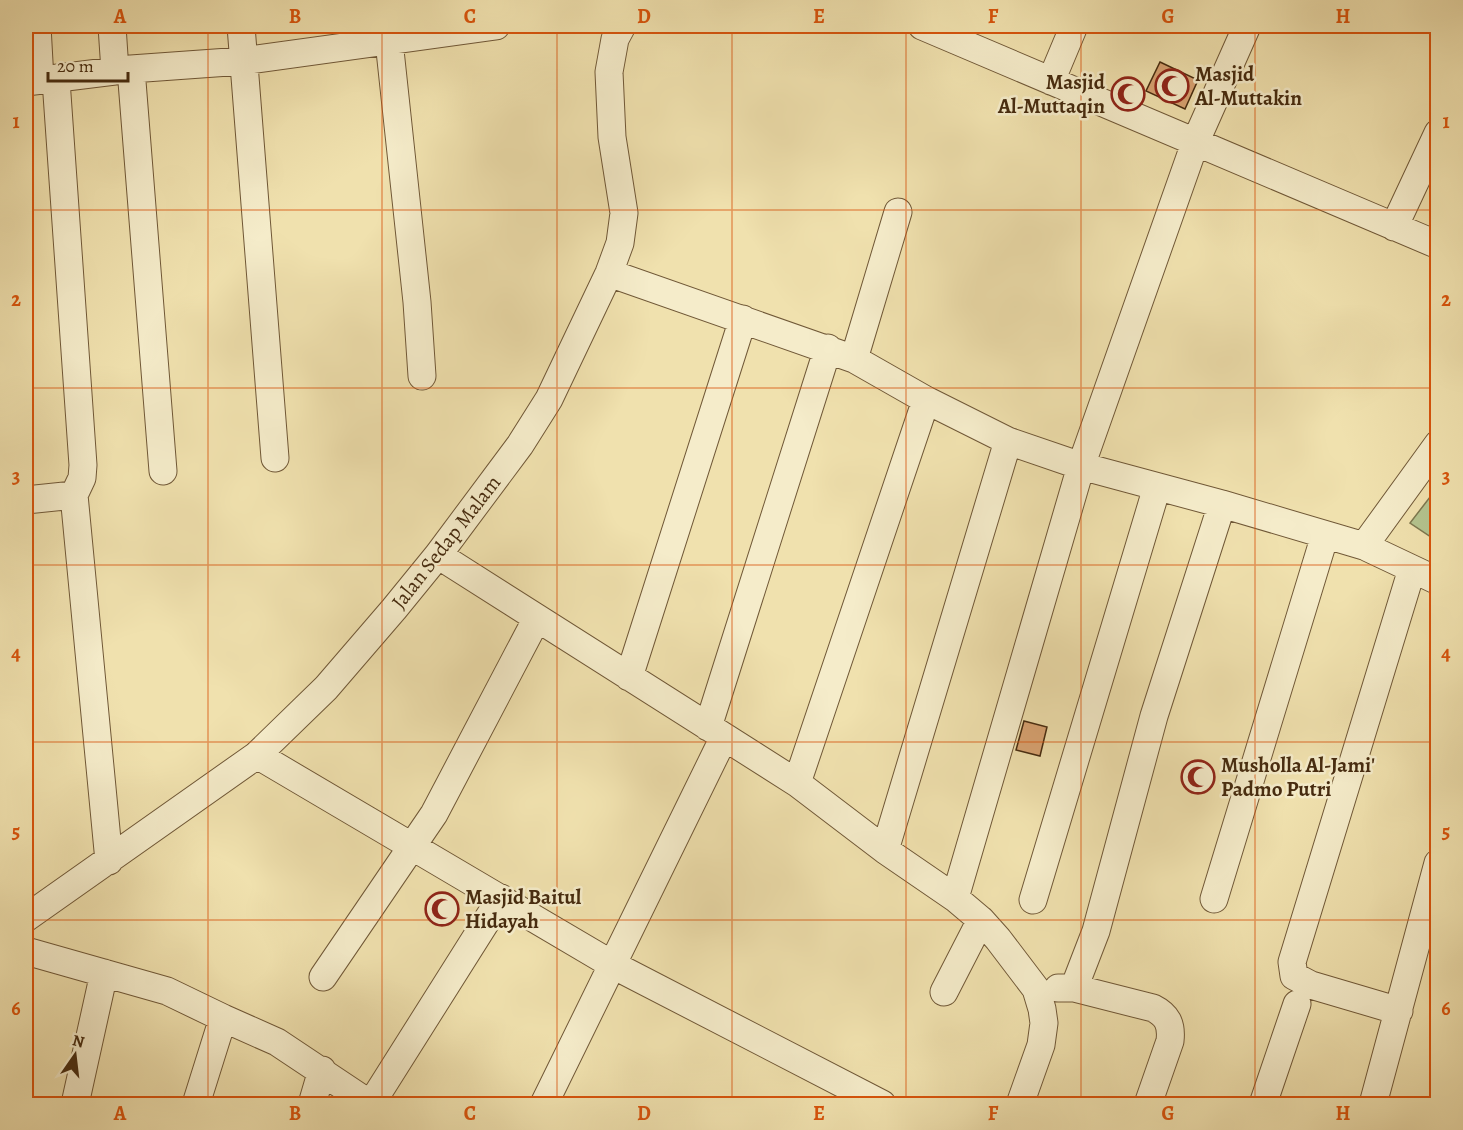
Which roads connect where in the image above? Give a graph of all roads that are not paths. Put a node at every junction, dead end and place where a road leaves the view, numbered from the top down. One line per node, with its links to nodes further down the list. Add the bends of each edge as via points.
1 (37, 26): 12 (street)
2 (112, 26): 11 (street)
3 (241, 26): 10 (street)
4 (496, 26): 9 (street)
5 (622, 26): 19 (street, Jalan Sedap Malam, via 615,39 609,72 612,137 624,213 620,243)
6 (922, 26): 13 (street)
7 (1074, 26): 13 (street)
8 (1246, 26): 15 (street)
9 (389, 41): 10 (street); 23 (street)
10 (243, 62): 11 (street); 27 (street)
11 (123, 70): 12 (street); 29 (street)
12 (40, 81): 31 (street, via 83,465)
13 (1051, 81): 15 (street)
14 (1437, 133): 17 (street)
15 (1195, 143): 17 (street); 28 (street)
16 (898, 212): 22 (street)
17 (1394, 227): 18 (street)
18 (1437, 245)
19 (609, 273): 20 (street); 36 (street, Jalan Sedap Malam, via 549,399 520,445)
20 (743, 319): 21 (street); 40 (street)
21 (828, 348): 22 (street); 41 (street)
22 (854, 359): 24 (street)
23 (422, 376)
24 (926, 400): 25 (street); 43 (street)
25 (1008, 441): 28 (street); 45 (street)
26 (1437, 444): 35 (street)
27 (275, 458)
28 (1081, 466): 30 (street); 49 (street)
29 (163, 471)
30 (1157, 487): 33 (street); 51 (street)
31 (74, 495): 32 (street); 46 (street)
32 (26, 500)
33 (1222, 504): 34 (street); 58 (street, via 1154,716 1096,931)
34 (1325, 535): 35 (street); 50 (street)
35 (1364, 546): 37 (street)
36 (438, 555): 39 (street); 42 (street, Jalan Sedap Malam, via 326,688)
37 (1412, 569): 38 (street); 62 (street, via 1292,962 1294,976 1311,985)
38 (1437, 581)
39 (537, 618): 40 (street); 44 (street, via 453,781)
40 (629, 676): 41 (street)
41 (716, 732): 43 (street); 55 (street)
42 (257, 755): 44 (street); 46 (street, Jalan Sedap Malam)
43 (797, 783): 45 (street)
44 (412, 846): 48 (street); 57 (street)
45 (885, 850): 49 (street)
46 (108, 861): 52 (street, Jalan Sedap Malam)
47 (1437, 863): 62 (street)
48 (501, 898): 55 (street); 68 (street)
49 (955, 898): 53 (street)
50 (1214, 899)
51 (1033, 900)
52 (26, 918)
53 (981, 920): 59 (street); 60 (street)
54 (26, 951): 56 (street)
55 (612, 965): 69 (street); 70 (street)
56 (104, 972): 63 (street, via 167,991); 65 (street)
57 (323, 977)
58 (1074, 988): 59 (street); 72 (street, via 1153,1008 1169,1021 1170,1041)
59 (1036, 989): 71 (street, via 1044,1023 1041,1045)
60 (944, 993)
61 (1297, 1004): 73 (street)
62 (1399, 1011): 74 (street)
63 (223, 1017): 64 (street, via 277,1042); 66 (street)
64 (322, 1070): 67 (street); 68 (street)
65 (75, 1104)
66 (196, 1104)
67 (312, 1104)
68 (370, 1104)
69 (544, 1104)
70 (882, 1104)
71 (1020, 1104)
72 (1148, 1104)
73 (1263, 1104)
74 (1373, 1104)

